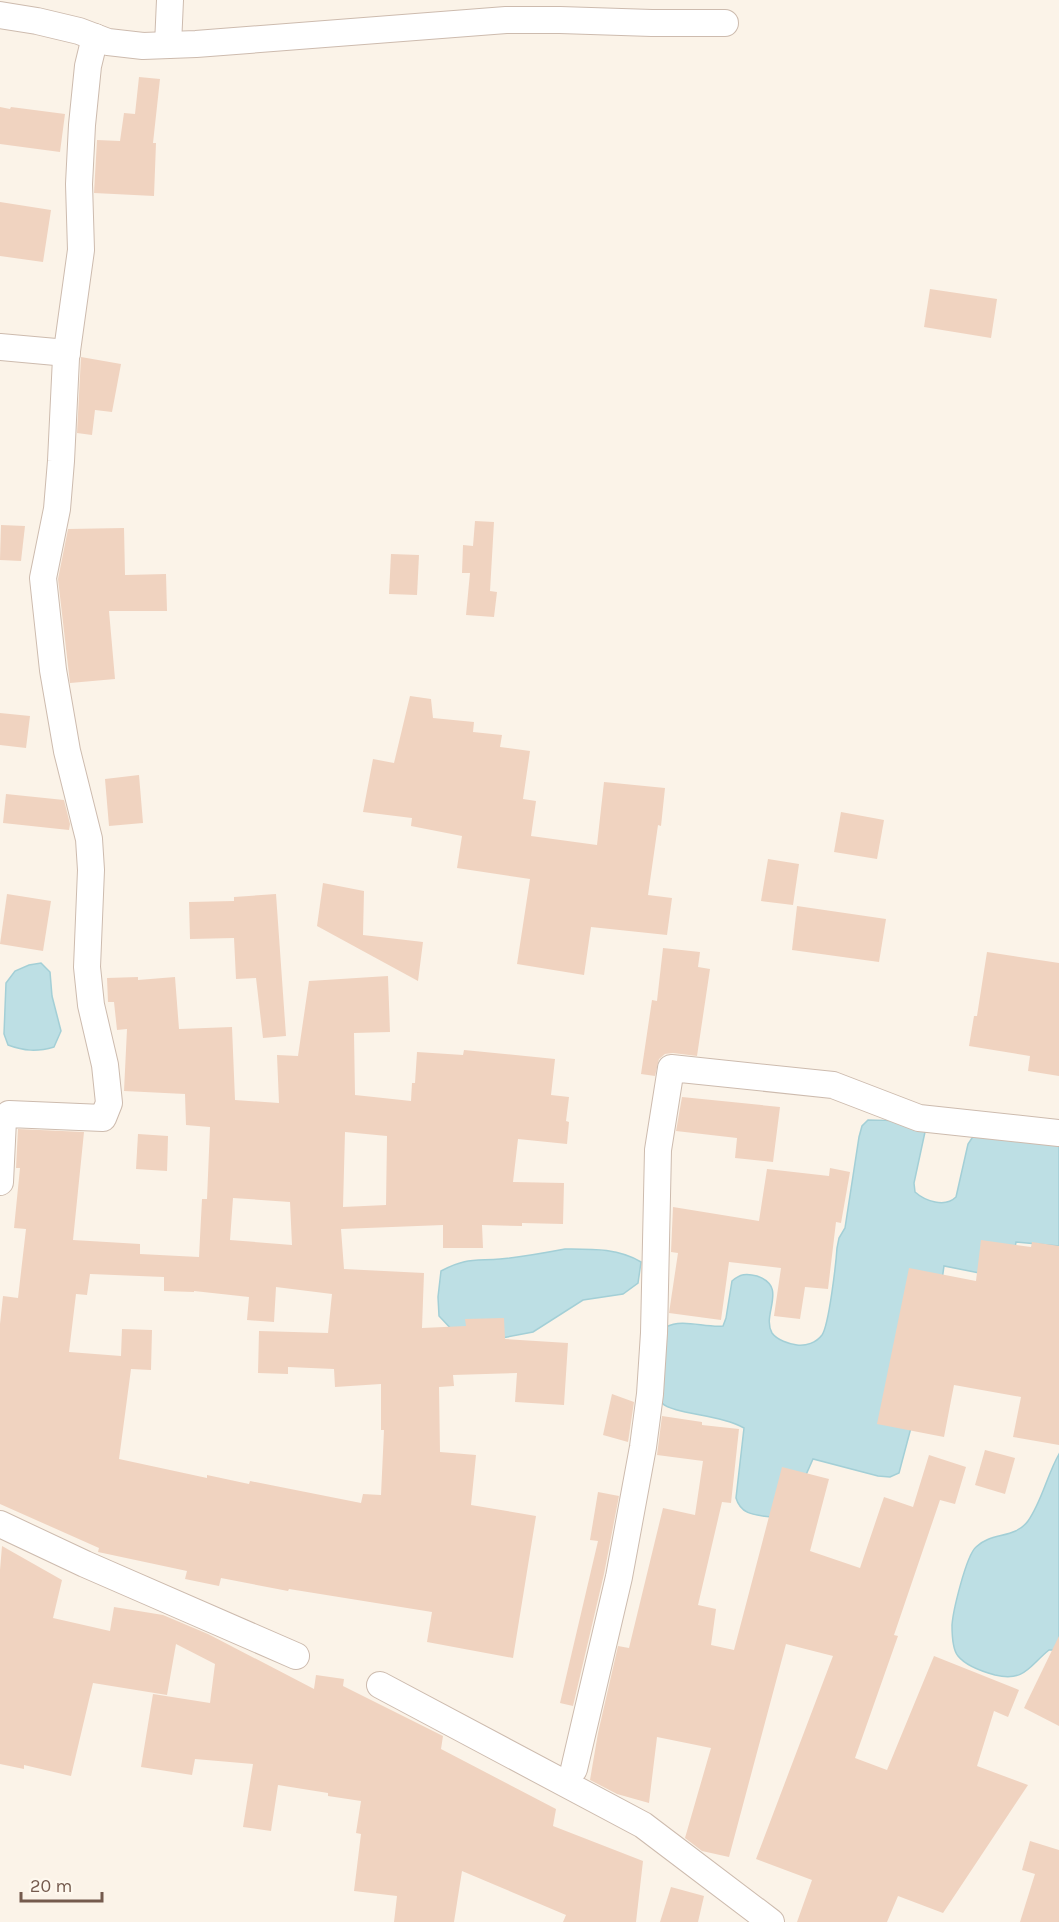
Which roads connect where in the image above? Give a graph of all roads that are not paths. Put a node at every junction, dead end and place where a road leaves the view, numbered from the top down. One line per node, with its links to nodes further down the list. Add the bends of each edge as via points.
1 (170, 0): 5 (street)
2 (0, 15): 4 (street)
3 (725, 23): 5 (street, via 506,20)
4 (94, 37): 5 (street, via 143,46); 7 (street, via 82,125 81,250)
5 (168, 45)
6 (0, 347): 7 (street)
7 (67, 353): 9 (street, via 57,509 43,578 67,752 89,838 87,968 109,1103 103,1118 9,1114 3,1120)
8 (1059, 1133): 13 (street, via 919,1118 833,1085 671,1068 658,1150 654,1333 643,1447 619,1577)
9 (0, 1182)
10 (0, 1524): 11 (street)
11 (297, 1656)
12 (380, 1685): 14 (street, via 643,1825)
13 (574, 1768)
14 (771, 1922)

